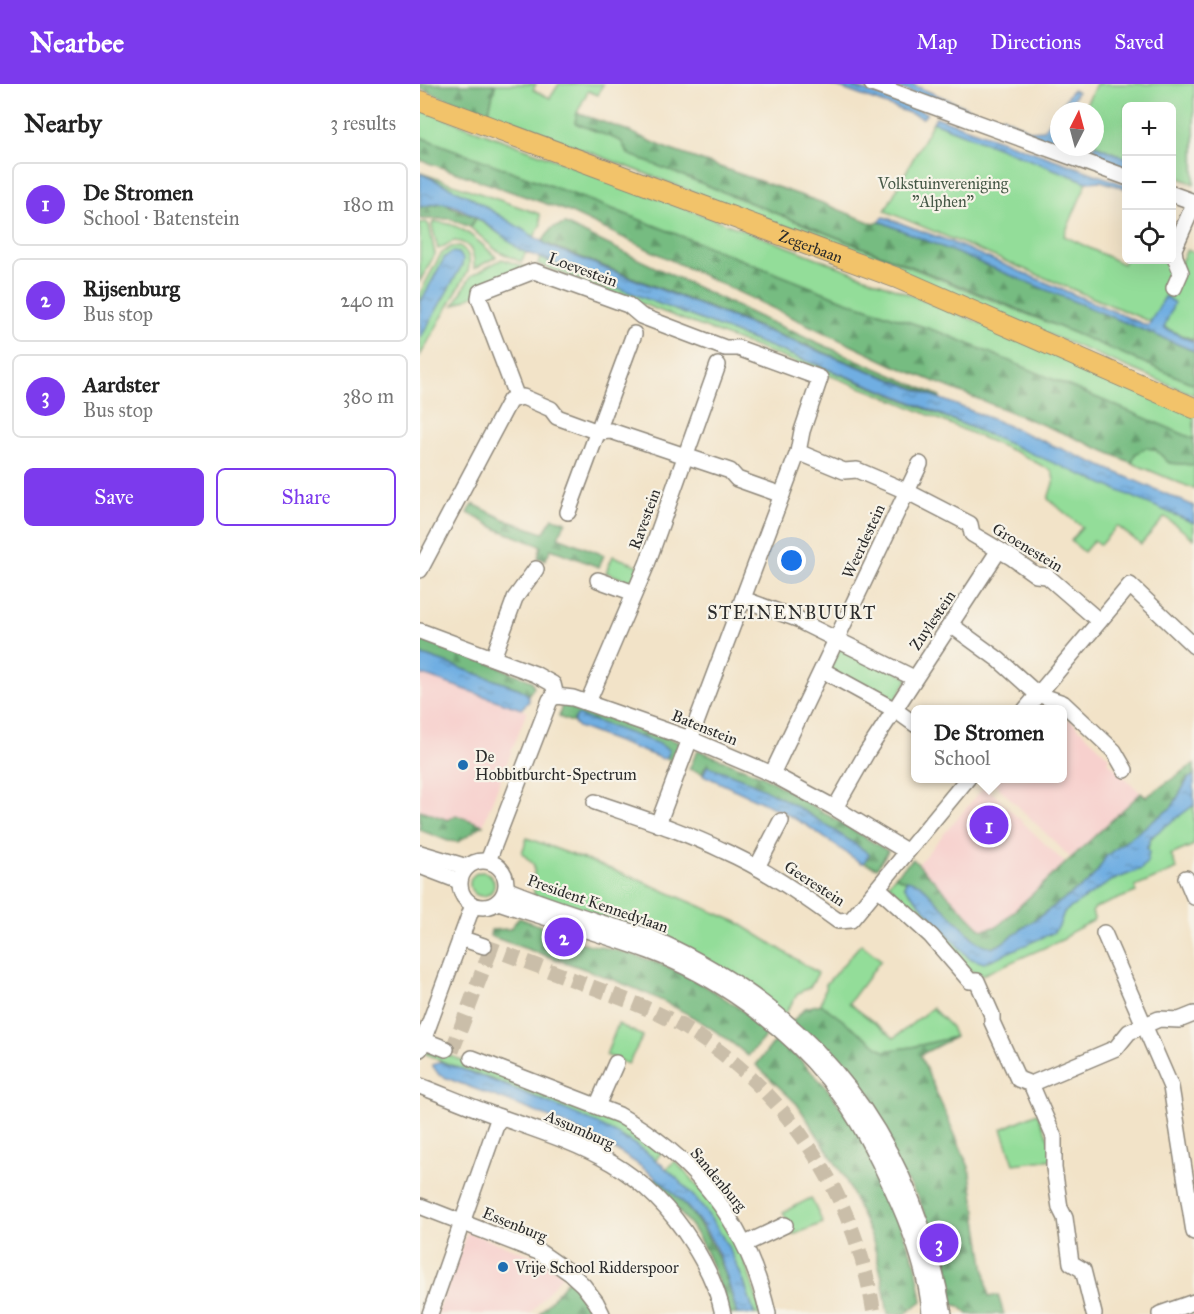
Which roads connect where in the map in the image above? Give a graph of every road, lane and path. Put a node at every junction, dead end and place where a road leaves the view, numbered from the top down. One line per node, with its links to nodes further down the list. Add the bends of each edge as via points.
1 (872, 84): 3 (street)
2 (420, 101): 10 (main road, Zegerbaan, via 897,278)
3 (1122, 176)
4 (1176, 196): 5 (street)
5 (1194, 203): 6 (street, via 1174,249 1181,273)
6 (1174, 288)
7 (638, 325): 8 (street, Loevestein); 9 (street, Loevestein, via 628,304 534,271 480,292 481,304); 11 (street)
8 (722, 356): 12 (street, Loevestein, via 738,348 820,378); 13 (street)
9 (517, 398): 11 (street, via 523,397 551,409 557,417); 20 (street, via 510,400)
10 (1194, 408)
11 (598, 432): 13 (street, via 611,431); 17 (street)
12 (798, 452): 15 (street, Groenestein, via 844,471 857,470); 16 (street)
13 (686, 456): 16 (street); 22 (street, Ravestein)
14 (920, 464): 15 (street)
15 (906, 491): 18 (street, Groenestein, via 970,524 972,534); 27 (street, Weerdestein)
16 (782, 495): 23 (street)
17 (568, 512)
18 (999, 550): 24 (street, Groenestein, via 1036,574 1047,576); 25 (street, Zuylestein)
19 (536, 568): 29 (street, via 515,598)
20 (420, 570)
21 (598, 580): 22 (street)
22 (634, 593): 34 (street, Ravestein)
23 (743, 599): 27 (street); 40 (street)
24 (1099, 621): 28 (street, via 1130,585); 32 (street)
25 (951, 625): 31 (street, Zuylestein); 32 (street)
26 (420, 631): 29 (street)
27 (837, 639): 30 (street, Weerdestein); 31 (street)
28 (1194, 646)
29 (493, 658): 33 (street, via 553,684)
30 (822, 670): 38 (street); 42 (street, Weerdestein)
31 (914, 678): 38 (street, Zuylestein)
32 (1038, 694): 35 (street); 36 (street)
33 (556, 696): 34 (street, Batenstein); 50 (street, via 550,700)
34 (588, 702): 40 (street, Batenstein)
35 (1029, 705)
36 (1064, 705)
37 (1067, 708): 41 (street, via 1114,751)
38 (895, 710): 39 (street); 45 (street, Zuylestein)
39 (911, 722)
40 (690, 739): 42 (street, Batenstein); 47 (street)
41 (1125, 770)
42 (772, 774): 45 (street, Batenstein)
43 (964, 783): 48 (street, via 915,846)
44 (595, 802): 47 (street, Geerestein)
45 (836, 808): 48 (street, Batenstein)
46 (781, 821): 53 (street, Geerestein)
47 (658, 824): 53 (street, Geerestein)
48 (906, 851): 56 (street, Geerestein)
49 (420, 853): 52 (street)
50 (488, 861): 52 (street, via 477,861); 57 (street, via 496,865 506,880)
51 (420, 866): 55 (street)
52 (467, 867): 55 (street)
53 (757, 867): 56 (street, Geerestein, via 838,921 851,920)
54 (1186, 878): 58 (street)
55 (459, 881): 59 (street, via 462,896)
56 (878, 888): 69 (street, via 931,936 970,981 977,981 1018,1079)
57 (502, 895): 59 (street, via 486,907); 83 (street, President Kennedylaan, via 649,951 706,978 755,1010 810,1060 846,1103 893,1190 916,1253); 84 (street, President Kennedylaan, via 653,939 710,967 784,1018 855,1094 890,1152 917,1209)
58 (1194, 897)
59 (473, 905): 61 (street)
60 (1104, 933): 64 (street)
61 (460, 938): 62 (street); 65 (street)
62 (484, 946)
63 (1194, 1014): 64 (street, via 1179,1020 1159,1019)
64 (1144, 1026): 69 (street, via 1129,1032 1116,1048); 76 (street, via 1171,1088)
65 (422, 1044): 66 (street)
66 (446, 1049)
67 (472, 1058): 71 (street, Sandenburg)
68 (616, 1063): 71 (street)
69 (1031, 1084): 85 (street, via 1054,1137 1054,1168 1071,1263 1083,1270)
70 (420, 1086): 72 (street, Assumburg)
71 (597, 1106): 77 (street, Sandenburg, via 640,1127 673,1152 713,1195)
72 (499, 1117): 74 (street, Essenburg); 81 (street, Assumburg, via 594,1152 644,1185 697,1250)
73 (420, 1206): 74 (street)
74 (460, 1222): 79 (street, Essenburg); 80 (street, Essenburg, via 541,1252 583,1285)
75 (785, 1225): 77 (street)
76 (1194, 1232)
77 (745, 1244): 82 (street, Sandenburg)
78 (1194, 1302): 86 (street)
79 (430, 1314)
80 (602, 1314)
81 (723, 1314)
82 (768, 1314)
83 (930, 1314)
84 (944, 1314)
85 (1094, 1314)
86 (1160, 1314)

